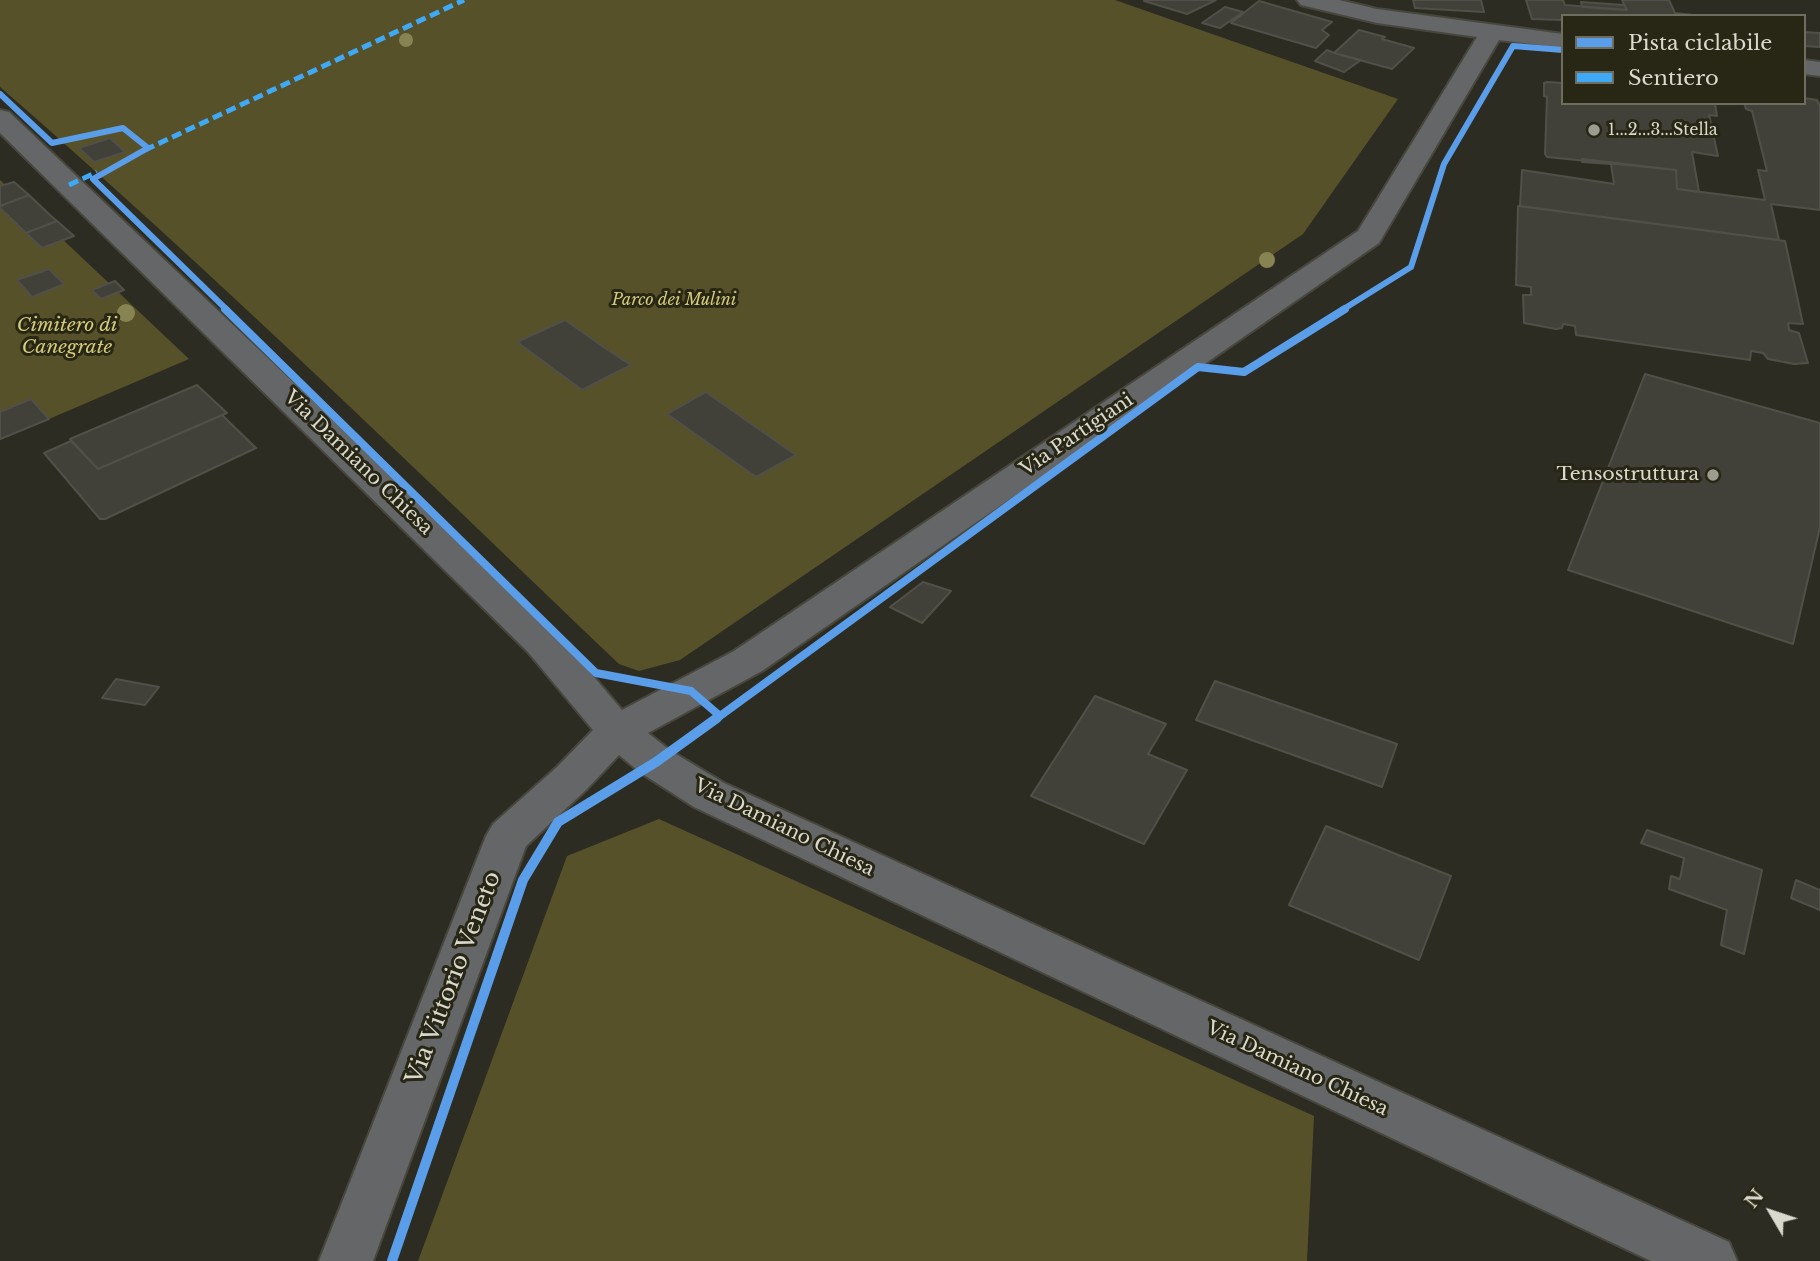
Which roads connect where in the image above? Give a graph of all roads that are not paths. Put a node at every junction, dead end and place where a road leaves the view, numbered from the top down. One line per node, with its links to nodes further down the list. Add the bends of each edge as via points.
1 (1309, 0): 2 (street, via 1377,16)
2 (1491, 33): 3 (street); 5 (street, Via Partigiani, via 1369,237 748,661)
3 (1561, 41)
4 (0, 118): 5 (street, Via Damiano Chiesa, via 541,642)
5 (617, 731): 6 (street, Via Vittorio Veneto, via 508,836); 7 (street, Via Damiano Chiesa, via 709,795)
6 (346, 1261)
7 (1710, 1261)

